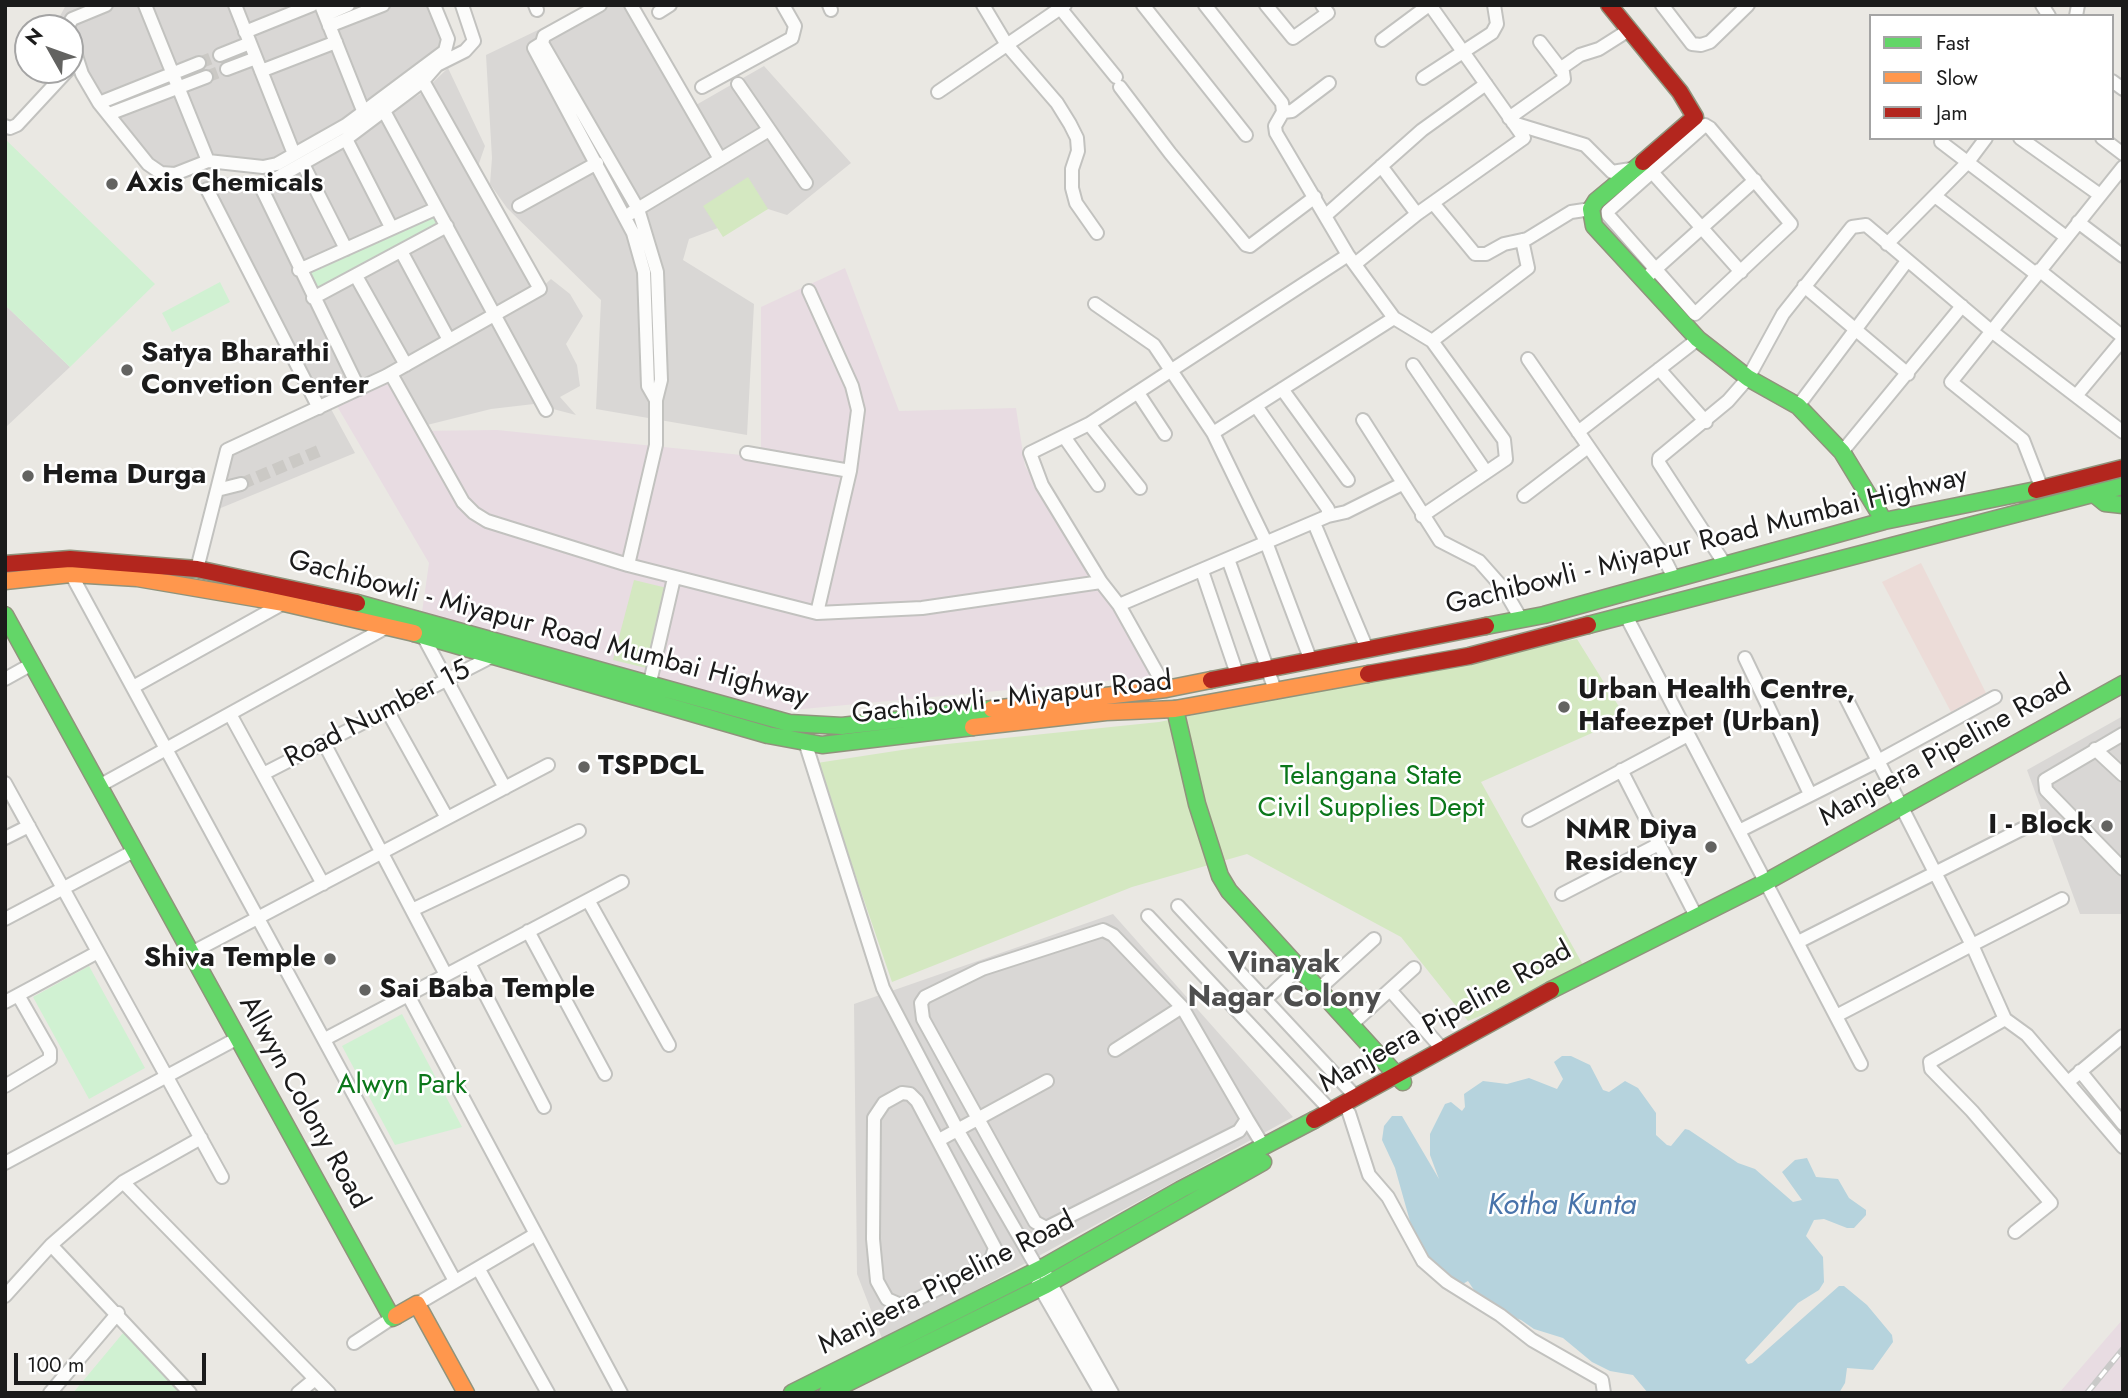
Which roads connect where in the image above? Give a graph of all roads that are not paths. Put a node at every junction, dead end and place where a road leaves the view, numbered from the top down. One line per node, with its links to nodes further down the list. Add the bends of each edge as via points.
1 (106, 5): 23 (street)
2 (145, 5): 39 (street)
3 (235, 5): 26 (street)
4 (312, 5): 26 (street)
5 (348, 5): 24 (street)
6 (383, 5): 24 (street)
7 (434, 5): 54 (street, via 448,39 445,51)
8 (462, 5): 42 (street, via 474,41)
9 (600, 5): 30 (street, via 544,36)
10 (631, 5): 67 (street)
11 (783, 5): 48 (street, via 795,26 792,38)
12 (983, 5): 31 (street)
13 (1143, 5): 59 (street)
14 (1205, 5): 53 (street, via 1282,103)
15 (1266, 5): 16 (street, via 1293,38 1328,13)
16 (1322, 5)
17 (1430, 5): 27 (street); 32 (street)
18 (1494, 5): 32 (street, via 1497,24 1492,33)
19 (1609, 5): 25 (main road)
20 (1662, 5): 21 (street, via 1692,44 1701,45 1710,42)
21 (1748, 5)
22 (1063, 7): 31 (street); 80 (street, via 1170,153 1246,245)
23 (84, 14)
24 (325, 15): 29 (street)
25 (1629, 30): 37 (street); 73 (main road, via 1695,113 1690,124)
26 (248, 37): 33 (street); 34 (street)
27 (1382, 40)
28 (1540, 42): 37 (street)
29 (336, 43): 38 (street); 54 (street)
30 (542, 43): 70 (street, via 534,48); 84 (street)
31 (1007, 45): 50 (street); 94 (street, via 1057,103 1077,138 1072,188 1076,204)
32 (1463, 53): 41 (street); 47 (street)
33 (220, 55)
34 (256, 58): 36 (street); 38 (street)
35 (200, 63): 39 (street)
36 (227, 69)
37 (1560, 69): 56 (street, via 1564,79 1560,85)
38 (261, 71): 66 (street)
39 (173, 74): 49 (street); 51 (street)
40 (206, 77): 49 (street)
41 (1423, 78)
42 (423, 81): 52 (street); 113 (street, via 540,289)
43 (84, 83): 51 (street)
44 (1329, 83): 53 (street, via 1292,111)
45 (53, 84): 57 (street)
46 (738, 84): 58 (street)
47 (1486, 84): 56 (street); 71 (street)
48 (702, 87)
49 (178, 88): 55 (street); 68 (street)
50 (938, 92)
51 (99, 103): 55 (street)
52 (384, 111): 60 (street); 83 (street)
53 (1283, 112): 80 (street, via 1275,130)
54 (364, 113): 66 (street)
55 (108, 114): 68 (street, via 148,164 161,173 175,174)
56 (1511, 120): 73 (street, via 1585,145 1612,172); 81 (street, via 1524,138)
57 (11, 125)
58 (769, 130): 67 (street); 76 (street)
59 (1247, 135)
60 (346, 139): 66 (street); 92 (street)
61 (1984, 140): 69 (street)
62 (2023, 140): 78 (street)
63 (2105, 140): 65 (street)
64 (1941, 142): 69 (street)
65 (2123, 154)
66 (299, 159): 68 (street, via 263,167); 98 (street); 103 (street, via 261,187)
67 (720, 159): 84 (street)
68 (208, 161)
69 (1968, 162): 79 (street); 95 (street)
70 (597, 163): 82 (street); 87 (street)
71 (1381, 166): 86 (street); 88 (street)
72 (2122, 168): 78 (street)
73 (1634, 169): 85 (main road)
74 (1652, 172): 75 (street, via 1704,125); 90 (street, via 1608,211); 93 (street)
75 (1755, 180): 93 (street); 104 (street, via 1791,224)
76 (806, 183)
77 (207, 189): 136 (street)
78 (2100, 195): 89 (street)
79 (1936, 196): 97 (street); 105 (street)
80 (1315, 197): 88 (street)
81 (1433, 203): 86 (street); 96 (street, via 1475,254)
82 (519, 206)
83 (435, 208): 91 (street); 92 (street)
84 (638, 209): 87 (street); 133 (street, via 657,272 662,380)
85 (1591, 209): 90 (main road); 96 (street, via 1571,212)
86 (1417, 214): 101 (street)
87 (626, 216): 133 (street, via 644,272 648,386)
88 (1325, 216): 101 (street)
89 (2078, 222): 95 (street); 100 (street)
90 (1603, 224): 106 (main road)
91 (447, 226): 99 (street); 113 (street)
92 (391, 227): 98 (street)
93 (1702, 228): 104 (street); 106 (street)
94 (1097, 233)
95 (2066, 237): 105 (street)
96 (1522, 240): 119 (street, via 1528,268)
97 (1887, 243): 102 (street); 108 (street, via 1866,225 1852,227)
98 (346, 248): 103 (street)
99 (401, 251): 107 (street); 118 (street)
100 (2123, 256)
101 (1351, 260): 114 (street); 125 (street)
102 (1907, 261): 112 (street); 116 (street)
103 (299, 270): 110 (street)
104 (1741, 272): 106 (street, via 1695,314)
105 (2037, 272): 115 (street); 120 (street)
106 (1649, 275): 117 (main road)
107 (356, 276): 110 (street); 122 (street)
108 (1804, 286): 116 (street); 128 (street)
109 (809, 291): 150 (street, via 852,386 858,410)
110 (313, 299): 129 (street)
111 (1095, 304): 125 (street, via 1154,345)
112 (1962, 306): 115 (street); 126 (street)
113 (494, 315): 118 (street); 137 (street)
114 (1394, 318): 119 (street); 130 (street)
115 (1990, 330): 132 (street); 159 (street, via 1951,383 2024,440)
116 (1856, 331): 126 (street); 135 (street)
117 (1698, 339): 124 (street); 128 (main road)
118 (449, 340): 122 (street)
119 (1432, 341): 152 (street, via 1504,440 1506,459)
120 (2122, 341): 132 (street)
121 (1528, 359): 141 (street)
122 (406, 365): 127 (street)
123 (1413, 365): 152 (street)
124 (1659, 369): 139 (street); 141 (street)
125 (1172, 372): 131 (street); 143 (street)
126 (1908, 373): 147 (street)
127 (390, 374): 129 (street); 171 (street, via 463,502 474,513)
128 (1748, 378): 135 (main road); 139 (street)
129 (359, 389): 136 (street)
130 (1282, 389): 134 (street); 153 (street)
131 (1138, 393): 140 (street); 144 (street)
132 (2076, 396): 142 (street)
133 (656, 400): 171 (street, via 656,445)
134 (1256, 405): 143 (street); 164 (street, via 1328,509)
135 (1798, 407): 147 (main road)
136 (319, 408): 160 (street, via 227,450)
137 (546, 410)
138 (1363, 420): 155 (street)
139 (1706, 422): 172 (street, via 1662,453 1659,463)
140 (1089, 424): 145 (street); 158 (street)
141 (1578, 432): 146 (street)
142 (2123, 432)
143 (1213, 433): 168 (street)
144 (1165, 434)
145 (1065, 438): 156 (street); 179 (street, via 1030,453 1042,485)
146 (1588, 447): 162 (street); 176 (street)
147 (1842, 452): 166 (main road)
148 (747, 453): 150 (street)
149 (2123, 457): 151 (main road)
150 (850, 471): 182 (street)
151 (2112, 471): 159 (main road, Gachibowli - Miyapur Road Mumbai Highway)
152 (1486, 472): 165 (street)
153 (1348, 480)
154 (242, 484): 160 (street)
155 (1402, 484): 164 (street); 165 (street)
156 (1098, 485)
157 (2120, 487): 161 (main road, Gachibowli - Miyapur Road)
158 (1140, 488)
159 (2042, 489): 166 (main road, Gachibowli - Miyapur Road Mumbai Highway)
160 (217, 490): 173 (street)
161 (2094, 494): 163 (main road, via 2105,503); 183 (main road, Gachibowli - Miyapur Road)
162 (1524, 496)
163 (2123, 505)
164 (1328, 516): 167 (street)
165 (1422, 516): 185 (street, via 1440,541 1479,561 1503,588)
166 (1884, 521): 172 (main road, Gachibowli - Miyapur Road Mumbai Highway)
167 (1314, 523): 168 (street); 188 (street)
168 (1266, 542): 169 (street); 191 (street)
169 (1228, 559): 174 (street); 193 (street)
170 (5, 564): 173 (main road, Gachibowli - Miyapur Road Mumbai Highway, via 70,559)
171 (628, 565): 177 (street)
172 (1726, 566): 176 (main road, Gachibowli - Miyapur Road Mumbai Highway)
173 (197, 569): 197 (main road, Gachibowli - Miyapur Road Mumbai Highway, via 310,591)
174 (1202, 571): 181 (street); 194 (street)
175 (71, 574): 178 (main road, Gachibowli - Miyapur Road); 180 (main road, Gachibowli - Miyapur Road, via 195,586); 199 (street)
176 (1674, 578): 185 (main road, Gachibowli - Miyapur Road Mumbai Highway)
177 (674, 579): 182 (street); 197 (street)
178 (5, 581)
179 (1101, 582): 181 (street); 182 (street, via 922,608)
180 (284, 603): 186 (main road, Gachibowli - Miyapur Road); 199 (street)
181 (1119, 605): 200 (street)
182 (817, 613)
183 (1625, 614): 201 (main road, Gachibowli - Miyapur Road, via 1469,656); 211 (street)
184 (5, 615): 192 (main road, Allwyn Colony Road)
185 (1521, 619): 188 (main road, Gachibowli - Miyapur Road Mumbai Highway)
186 (388, 626): 187 (main road, Gachibowli - Miyapur Road); 208 (street)
187 (423, 636): 189 (main road, Gachibowli - Miyapur Road); 196 (street)
188 (1367, 649): 191 (main road, Gachibowli - Miyapur Road Mumbai Highway)
189 (493, 656): 196 (street, Road Number 15); 213 (main road, Gachibowli - Miyapur Road)
190 (1745, 658): 224 (street)
191 (1311, 661): 193 (main road, Gachibowli - Miyapur Road Mumbai Highway)
192 (32, 664): 195 (street); 222 (main road, Allwyn Colony Road)
193 (1269, 668): 194 (main road, Gachibowli - Miyapur Road Mumbai Highway); 201 (street)
194 (1237, 674): 200 (main road, Gachibowli - Miyapur Road Mumbai Highway)
195 (5, 679)
196 (447, 679): 207 (street, Road Number 15); 223 (street)
197 (650, 682): 205 (main road, Gachibowli - Miyapur Road Mumbai Highway, via 817,727)
198 (2123, 684): 225 (main road, Manjeera Pipeline Road)
199 (133, 687): 214 (street)
200 (1166, 688): 205 (main road, Gachibowli - Miyapur Road Mumbai Highway)
201 (1275, 690): 206 (main road, Gachibowli - Miyapur Road)
202 (1996, 697): 216 (street)
203 (1846, 698): 216 (street)
204 (2123, 698): 225 (main road, Manjeera Pipeline Road)
205 (1076, 699): 209 (main road)
206 (1175, 709): 209 (main road, Gachibowli - Miyapur Road); 258 (main road, via 1220,876)
207 (387, 710): 212 (street, Road Number 15); 226 (street)
208 (230, 713): 214 (street); 219 (street)
209 (1076, 716): 213 (main road, Gachibowli - Miyapur Road, via 879,741)
210 (2123, 734): 215 (street)
211 (1688, 735): 218 (street); 231 (street)
212 (324, 743): 219 (street, Road Number 15); 235 (street)
213 (806, 745): 293 (street, via 883,988)
214 (166, 749): 222 (street); 248 (street)
215 (2095, 749): 220 (street); 236 (street, via 2045,780 2046,790)
216 (1878, 761): 224 (street); 225 (street)
217 (548, 765): 223 (street)
218 (1621, 770): 227 (street); 233 (street)
219 (263, 774): 239 (street)
220 (2123, 775)
221 (5, 783): 228 (street)
222 (99, 786): 234 (main road, Allwyn Colony Road)
223 (505, 788): 226 (street)
224 (1810, 794): 231 (street)
225 (1903, 811): 237 (street); 240 (main road, Manjeera Pipeline Road)
226 (447, 818): 235 (street)
227 (1529, 820)
228 (29, 826): 232 (street); 241 (street)
229 (2024, 828): 237 (street)
230 (579, 831): 246 (street)
231 (1739, 831): 240 (street)
232 (5, 838)
233 (1660, 844): 242 (street); 249 (street)
234 (134, 850): 241 (street); 256 (main road, Allwyn Colony Road)
235 (382, 853): 239 (street); 246 (street)
236 (2123, 869)
237 (1937, 874): 253 (street); 254 (street)
238 (622, 881): 244 (street)
239 (323, 884): 248 (street)
240 (1768, 886): 249 (main road, Manjeera Pipeline Road); 253 (street); 281 (main road, Manjeera Pipeline Road)
241 (64, 889): 250 (street); 255 (street)
242 (1562, 894)
243 (2063, 899): 254 (street)
244 (588, 900): 251 (street); 274 (street)
245 (1178, 906): 265 (street)
246 (412, 910): 260 (street)
247 (1148, 916): 289 (street)
248 (259, 918): 256 (street); 273 (street)
249 (1698, 918): 276 (main road, Manjeera Pipeline Road, via 1583,973)
250 (5, 919)
251 (528, 931): 257 (street); 279 (street)
252 (1374, 939): 261 (street)
253 (1798, 942): 268 (street)
254 (1972, 945): 268 (street); 269 (street)
255 (98, 952): 263 (street); 280 (street)
256 (191, 953): 272 (main road, Allwyn Colony Road)
257 (469, 963): 260 (street); 288 (street)
258 (1300, 967): 261 (main road); 265 (street)
259 (1414, 968): 262 (street)
260 (446, 975): 264 (street)
261 (1320, 988): 270 (main road)
262 (1390, 990): 270 (street); 276 (street)
263 (18, 995): 266 (street); 285 (street, via 50,1051 50,1059)
264 (408, 995): 273 (street); 303 (street)
265 (1265, 1000): 287 (street)
266 (5, 1002)
267 (1182, 1007): 275 (street); 290 (street, via 1113,934 1103,930 982,969 925,997 923,1019); 291 (street)
268 (1836, 1016): 277 (street)
269 (2005, 1019): 283 (street, via 2026,1035); 302 (street, via 1930,1062 1931,1069 2051,1203)
270 (1352, 1024): 281 (main road)
271 (2123, 1036): 278 (street)
272 (238, 1038): 280 (street); 311 (main road, Allwyn Colony Road)
273 (325, 1039): 307 (street)
274 (669, 1045)
275 (1115, 1050)
276 (1443, 1050): 281 (main road, Manjeera Pipeline Road)
277 (1861, 1064)
278 (2080, 1071): 283 (street); 284 (street)
279 (605, 1074)
280 (167, 1076): 294 (street); 298 (street)
281 (1400, 1078): 287 (main road, Manjeera Pipeline Road)
282 (1047, 1081): 290 (street)
283 (2068, 1082): 286 (street)
284 (2090, 1084): 286 (street); 292 (street)
285 (5, 1086)
286 (2078, 1094): 297 (street)
287 (1353, 1105): 289 (main road, Manjeera Pipeline Road); 301 (main road, Manjeera Pipeline Road); 325 (street, via 1369,1175 1388,1197 1423,1261 1532,1340 1602,1380)
288 (544, 1107)
289 (1331, 1111): 296 (main road, Manjeera Pipeline Road)
290 (979, 1119): 291 (street, via 1035,1222 1046,1227 1239,1131); 293 (street)
291 (1247, 1119): 296 (street)
292 (2123, 1125)
293 (958, 1131): 295 (street); 306 (street)
294 (201, 1138): 299 (street); 300 (street)
295 (939, 1140): 295 (street, via 995,1253 980,1268 903,1306 887,1299 875,1273 874,1118 884,1103 902,1093 910,1094)
296 (1264, 1147): 301 (main road, Manjeera Pipeline Road)
297 (2123, 1147)
298 (5, 1163)
299 (222, 1177)
300 (123, 1182): 304 (street); 313 (street)
301 (1205, 1187): 306 (main road, Manjeera Pipeline Road, via 1180,1190)
302 (2015, 1232)
303 (536, 1234): 305 (street); 320 (street)
304 (51, 1245): 308 (street); 310 (street)
305 (478, 1268): 307 (street); 319 (street)
306 (1040, 1275): 321 (main road, Manjeera Pipeline Road); 322 (main road, Manjeera Pipeline Road); 323 (street); 324 (street)
307 (455, 1282): 309 (street)
308 (5, 1296)
309 (417, 1304): 311 (main road); 318 (main road)
310 (118, 1313): 314 (street); 315 (street)
311 (392, 1318): 312 (street)
312 (354, 1343)
313 (315, 1379): 316 (street); 317 (street)
314 (50, 1393)
315 (190, 1393)
316 (298, 1393)
317 (329, 1393)
318 (466, 1393)
319 (548, 1393)
320 (621, 1393)
321 (792, 1393)
322 (827, 1393)
323 (1101, 1393)
324 (1112, 1393)
325 (1604, 1393)

